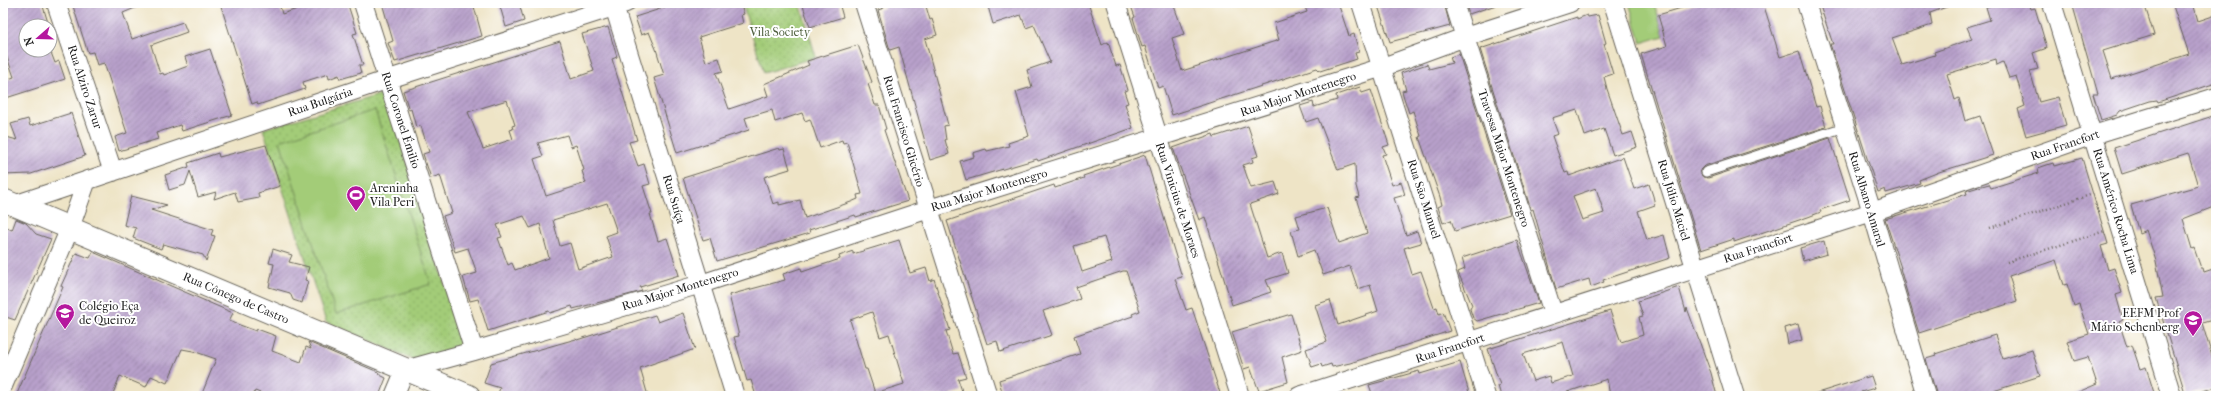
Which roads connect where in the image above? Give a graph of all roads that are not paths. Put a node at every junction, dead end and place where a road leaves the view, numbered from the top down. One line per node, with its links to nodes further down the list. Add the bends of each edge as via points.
1 (56, 3): 19 (street, Rua Alziro Zarur)
2 (363, 3): 14 (street, Rua Coronel Émilio)
3 (864, 3): 23 (street, Rua Francisco Glicério)
4 (1116, 3): 18 (street, Rua Vinicius de Moraes)
5 (1361, 3): 13 (street, Rua São Manuel)
6 (1454, 3): 12 (street, Travessa Major Montenegro)
7 (1570, 3): 12 (street, Rua Major Montenegro)
8 (1613, 3): 26 (street, Rua Júlio Maciel)
9 (1806, 3): 16 (street, Rua Albano Amaral)
10 (2052, 3): 17 (street, Rua Américo Rocha Lima)
11 (618, 4): 14 (street, Rua Bulgária); 27 (street, Rua Suíça)
12 (1465, 37): 13 (street, Rua Major Montenegro); 28 (street, Travessa Major Montenegro)
13 (1382, 67): 18 (street, Rua Major Montenegro); 29 (street, Rua São Manuel)
14 (389, 79): 19 (street, Rua Bulgária); 30 (street, Rua Coronel Émilio)
15 (2216, 97): 17 (street, Rua Francfort)
16 (1845, 127): 20 (lane); 24 (street, Rua Albano Amaral)
17 (2093, 135): 24 (street, Rua Francfort); 42 (street, Rua Américo Rocha Lima)
18 (1158, 138): 23 (street, Rua Major Montenegro); 37 (street, Rua Vinicius de Moraes)
19 (113, 172): 21 (street, Rua Bulgária)
20 (1706, 172)
21 (87, 180): 22 (street, Rua Bulgária); 25 (street)
22 (9, 202): 25 (main road, Rua Cônego de Castro)
23 (929, 209): 27 (street, Rua Major Montenegro); 36 (street, Rua Francisco Glicério)
24 (1872, 212): 26 (street, Rua Francfort); 41 (street, Rua Albano Amaral)
25 (70, 228): 31 (main road, Rua Cônego de Castro); 32 (street)
26 (1695, 269): 28 (street, Rua Francfort); 40 (street, Rua Júlio Maciel)
27 (701, 284): 30 (street, Rua Major Montenegro); 35 (street, Rua Suíça)
28 (1553, 313): 29 (street, Rua Francfort)
29 (1469, 341): 38 (street, Rua Francfort); 39 (street, Rua São Manuel)
30 (474, 351): 31 (street, Rua Major Montenegro)
31 (405, 370): 33 (street); 34 (main road, Rua Cônego de Castro)
32 (3, 386)
33 (394, 396)
34 (468, 396)
35 (736, 396)
36 (988, 396)
37 (1240, 396)
38 (1299, 396)
39 (1486, 396)
40 (1735, 396)
41 (1926, 396)
42 (2172, 396)

